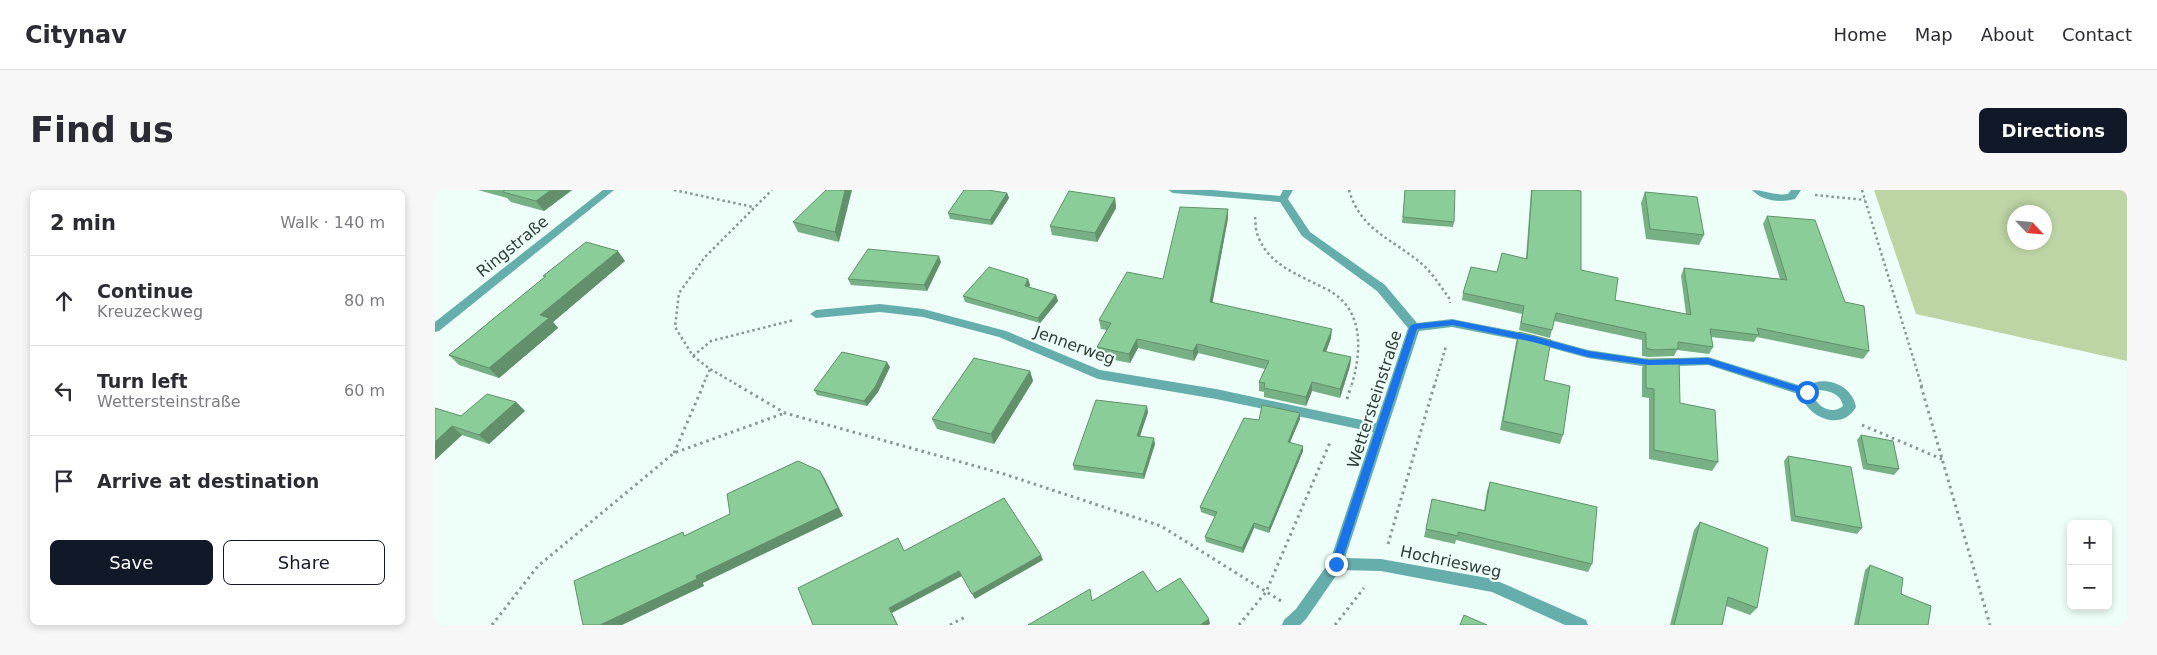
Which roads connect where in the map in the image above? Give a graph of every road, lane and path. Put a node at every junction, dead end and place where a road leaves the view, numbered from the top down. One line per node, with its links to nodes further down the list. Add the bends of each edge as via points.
1 (609, 190): 13 (street, Ringstraße)
2 (674, 190): 10 (path)
3 (772, 190): 10 (path)
4 (1173, 190): 8 (street)
5 (1757, 190): 7 (street, via 1776,198 1791,197)
6 (1862, 190): 9 (path)
7 (1795, 192): 9 (path)
8 (1286, 194): 12 (street, Wettersteinstraße, via 1306,234 1381,288)
9 (1865, 200): 21 (path)
10 (753, 208): 14 (path, via 705,256 679,293 675,327)
11 (817, 314): 14 (path, via 711,341); 19 (street, Jennerweg, via 880,308 923,313 1002,334 1098,374 1216,394)
12 (1414, 326): 16 (street, via 1453,323 1588,354 1649,362 1708,361); 19 (street, Wettersteinstraße)
13 (435, 328)
14 (693, 356): 15 (path)
15 (710, 369): 17 (path); 20 (path)
16 (1807, 392): 18 (street, via 1809,403 1819,411); 18 (street, via 1818,385 1828,385 1841,391 1850,407)
17 (785, 413): 20 (path); 23 (path, via 1003,474 1161,526)
18 (1841, 416): 21 (path)
19 (1381, 429): 22 (street, Wettersteinstraße)
20 (674, 453): 25 (path, via 538,566)
21 (1944, 460): 29 (path)
22 (1336, 564): 23 (street, Wettersteinstraße); 28 (street, Hochriesweg, via 1381,565 1493,586)
23 (1301, 614): 27 (street, Wettersteinstraße)
24 (965, 617): 26 (path)
25 (492, 625)
26 (950, 625)
27 (1289, 625)
28 (1581, 625)
29 (1990, 625)

